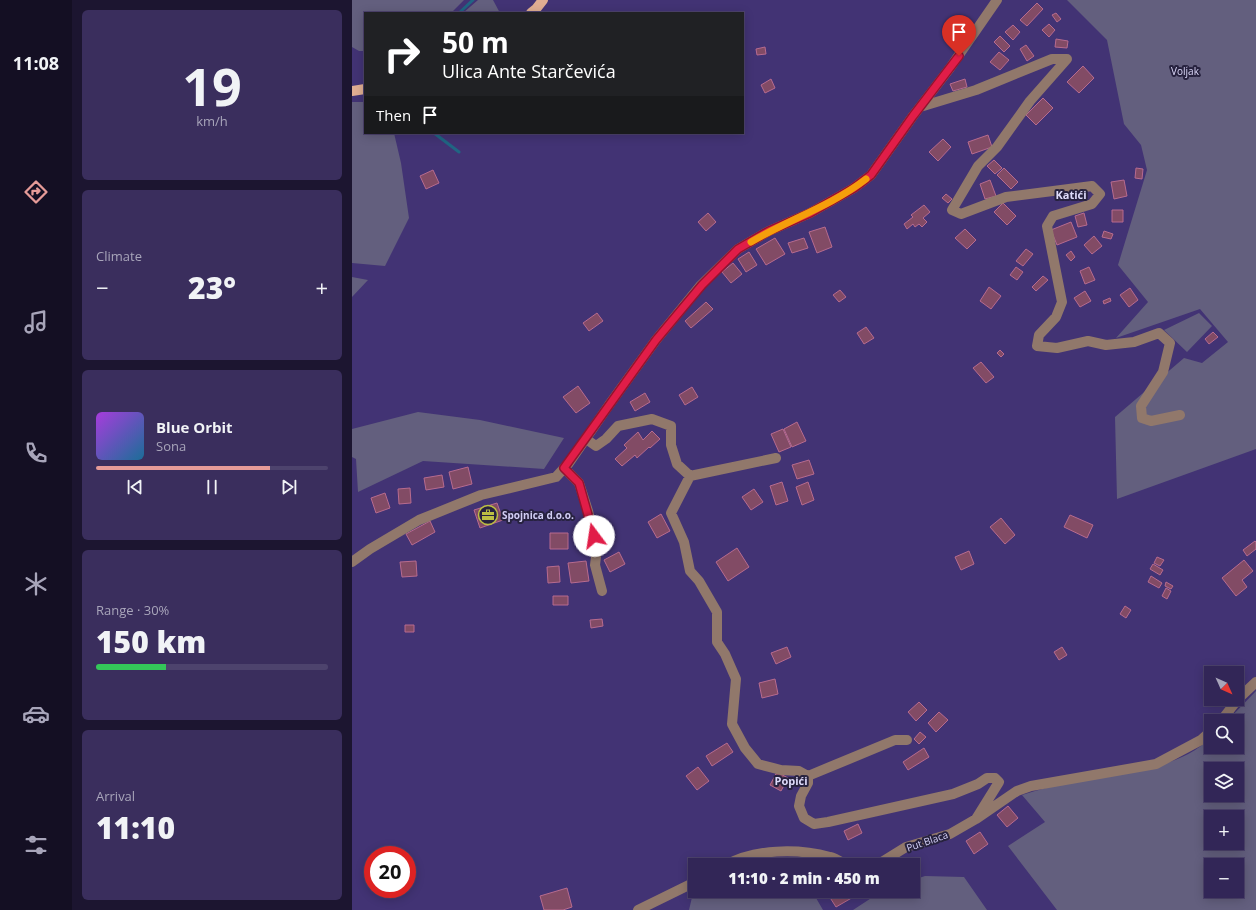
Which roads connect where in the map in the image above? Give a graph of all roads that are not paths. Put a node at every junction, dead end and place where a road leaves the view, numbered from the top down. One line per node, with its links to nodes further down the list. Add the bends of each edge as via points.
1 (543, 0): 3 (main road)
2 (997, 0): 6 (street)
3 (532, 12)
4 (364, 89): 5 (main road)
5 (352, 91)
6 (920, 107): 7 (street, via 976,90 1052,59 1067,59 1030,101 997,147 978,166 952,210 961,214 1006,197 1092,186 1100,194 1092,204 1054,216 1046,226 1062,302 1056,317 1039,335 1037,346 1056,348 1088,340 1106,345 1134,342 1159,333 1170,343 1163,372 1141,406 1142,418 1151,421); 8 (street, via 871,175 860,184 810,213 769,231 738,249 702,285 656,340)
7 (1180, 415)
8 (586, 438): 10 (street); 11 (street, via 596,446 618,426 652,419 671,426 671,445 677,464)
9 (776, 458): 11 (street)
10 (564, 468): 12 (street, via 556,477 481,494 419,520); 13 (street, via 579,483 588,511 598,549 595,565)
11 (690, 476): 18 (street, via 671,513 684,542 690,571 700,581 717,612 717,642 736,679 732,724 745,748 758,764 781,770 799,771)
12 (352, 562)
13 (602, 591)
14 (1256, 682): 15 (street)
15 (1226, 714)
16 (1204, 737): 19 (street, Put Blaca, via 1156,764 1030,786 1017,791)
17 (907, 740): 18 (street, via 895,740)
18 (808, 776): 19 (street, via 808,783 799,806 804,818 814,824 954,794 987,778 995,778 998,782)
19 (976, 819): 22 (street, Put Blaca, via 950,834 906,847)
20 (744, 858): 21 (street, via 784,852 808,852)
21 (833, 858)
22 (888, 858)
23 (688, 885): 24 (street)
24 (638, 910)

